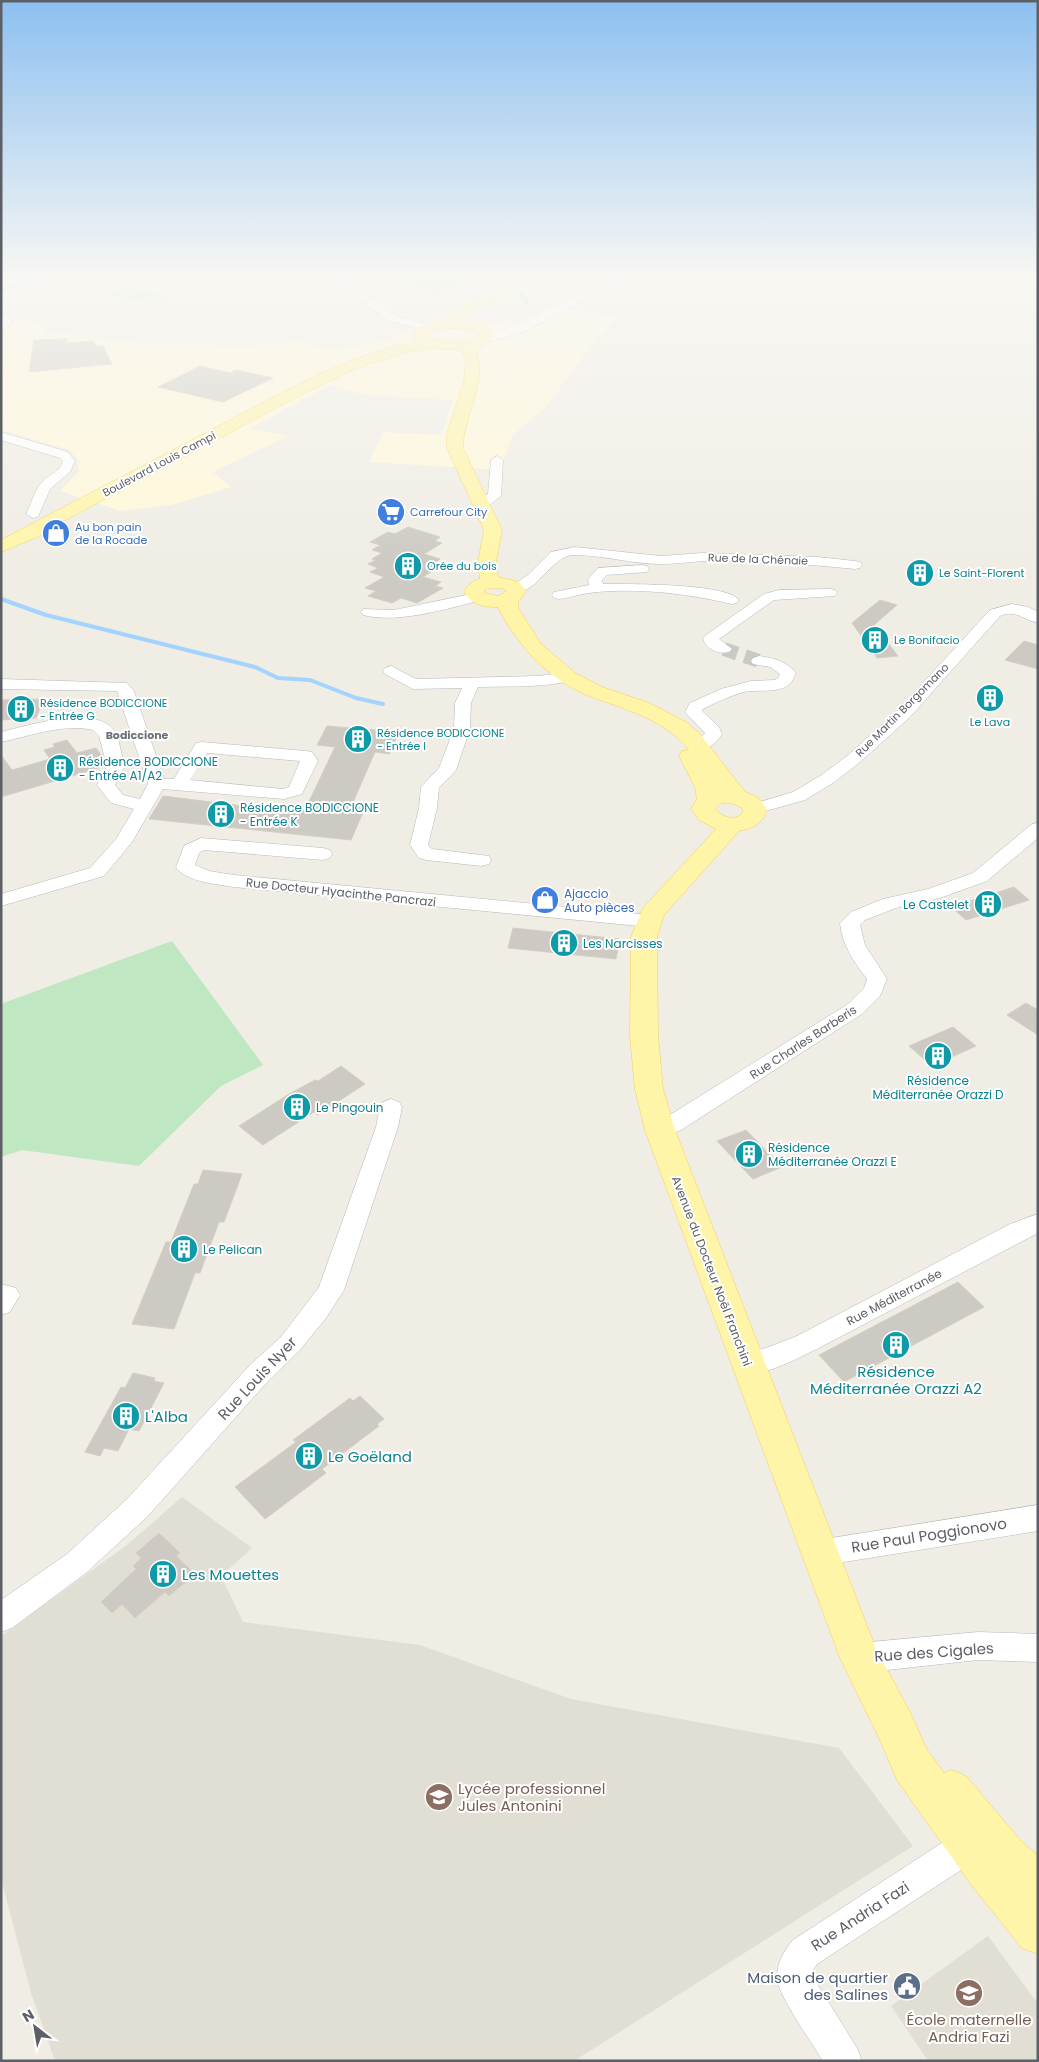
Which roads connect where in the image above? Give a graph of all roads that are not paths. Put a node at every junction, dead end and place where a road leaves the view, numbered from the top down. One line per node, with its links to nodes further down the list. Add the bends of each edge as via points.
1 (323, 372): 10 (main road, Boulevard Louis Campi)
2 (335, 372): 11 (main road, Boulevard Louis Campi)
3 (464, 372): 5 (main road)
4 (472, 372): 5 (main road)
5 (471, 382): 8 (main road, via 455,433 455,448)
6 (1, 436): 9 (street, via 64,455 69,461 63,474 45,486 44,501)
7 (497, 460): 8 (street, via 494,496)
8 (482, 504): 16 (main road, via 493,530 487,562)
9 (33, 514)
10 (1, 539)
11 (1, 547)
12 (661, 560): 13 (street, Rue de la Chênaie, via 703,557); 14 (street, Rue de la Chênaie, via 656,567 603,571 595,579); 16 (street, Rue de la Chênaie, via 560,551 536,575)
13 (855, 565)
14 (597, 588): 17 (street); 18 (street, via 685,591)
15 (830, 593): 23 (street, via 769,597 711,638 712,643)
16 (495, 594): 21 (street, via 394,614); 26 (main road, via 525,652)
17 (559, 595)
18 (732, 600)
19 (1038, 601): 20 (street, Rue Martin Borgomano)
20 (1018, 608): 22 (street); 34 (street, Rue Martin Borgomano, via 1004,608 995,613 880,736 835,774 797,797)
21 (368, 612)
22 (1038, 619)
23 (724, 649)
24 (760, 661): 30 (street, via 783,667 788,673 786,680 772,686 742,688 696,706 693,712 714,734)
25 (391, 671): 28 (street, via 413,684)
26 (562, 678): 28 (street); 30 (main road, via 661,716); 34 (main road, via 584,694 638,715 669,733 697,766 709,800 703,809 708,818 723,824)
27 (1, 684): 31 (street, via 121,686 126,691)
28 (472, 684): 37 (street, via 463,703 462,730 447,770 430,787 419,846 426,854)
29 (1, 737): 33 (street, via 69,723 87,722 98,726 106,732 116,766 106,785 117,799)
30 (697, 746): 34 (main road)
31 (157, 784): 32 (street); 33 (street)
32 (179, 784): 32 (street, via 284,794 296,790 309,760 306,756 202,747)
33 (145, 806): 38 (street, via 137,822 97,872)
34 (742, 810): 39 (main road, Avenue du Docteur Noël Franchini, via 652,913)
35 (1038, 828): 41 (street, Rue Charles Barberis, via 980,877 933,894 890,903 858,916 850,923 850,931 877,979 873,991 855,1009)
36 (323, 854): 39 (street, Rue Docteur Hyacinthe Pancrazi, via 201,844 191,850 185,867 204,876 234,882)
37 (482, 860)
38 (1, 900)
39 (650, 921): 41 (main road, Avenue du Docteur Noël Franchini, via 644,937 644,1036 649,1089)
40 (391, 1107): 48 (street, Rue Louis Nyer, via 331,1290 317,1311 137,1508 77,1562)
41 (660, 1130): 45 (main road, Avenue du Docteur Noël Franchini)
42 (1038, 1223): 45 (street, Rue Méditerranée, via 1019,1230 806,1344)
43 (1, 1294): 44 (street, via 7,1295)
44 (1, 1305)
45 (747, 1363): 47 (main road, Avenue du Docteur Noël Franchini)
46 (1038, 1518): 47 (street, Rue Paul Poggionovo)
47 (820, 1553): 52 (main road, Avenue du Docteur Noël Franchini)
48 (35, 1591): 49 (street, Rue Louis Nyer); 50 (street, Rue Louis Nyer)
49 (1, 1603)
50 (1, 1618)
51 (1038, 1648): 52 (street, Rue des Cigales, via 978,1646)
52 (860, 1658): 53 (main road, Avenue du Docteur Noël Franchini)
53 (895, 1726): 54 (main road, Avenue du Docteur Noël Franchini, via 912,1765); 55 (main road, Avenue du Docteur Noël Franchini, via 1001,1850)
54 (970, 1845): 56 (main road, Avenue du Docteur Noël Franchini); 57 (street, Rue Andria Fazi, via 805,1952 796,1964 795,1981)
55 (1038, 1886)
56 (1038, 1932)
57 (844, 2061)

